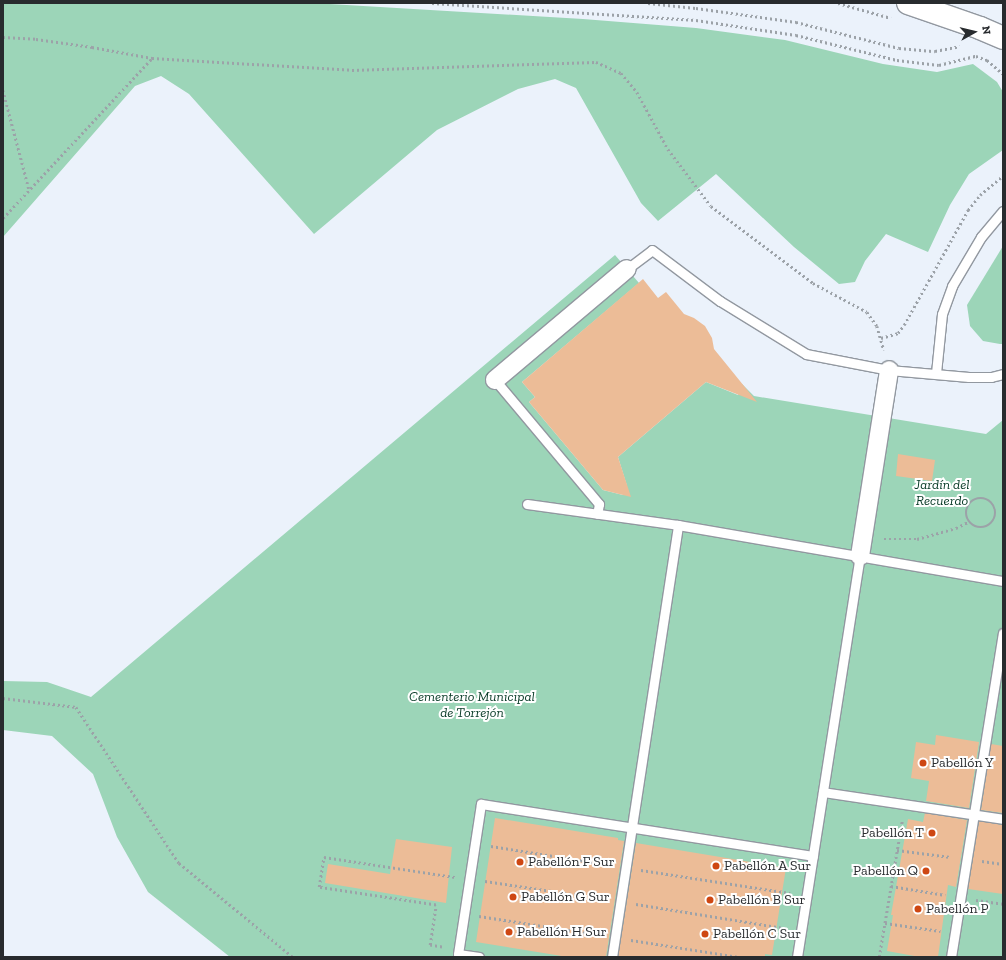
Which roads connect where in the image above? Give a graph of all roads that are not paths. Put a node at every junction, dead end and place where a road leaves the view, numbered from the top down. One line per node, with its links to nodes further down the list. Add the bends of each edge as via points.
1 (908, 3): 2 (main road)
2 (1003, 38)
3 (1003, 211): 6 (lane, via 981,237 952,286 942,314)
4 (628, 269): 5 (lane, via 652,250 720,300 806,354); 8 (street)
5 (889, 370): 6 (lane); 12 (street)
6 (936, 372): 7 (lane, via 969,377)
7 (1003, 374)
8 (495, 380): 10 (lane, via 599,504)
9 (527, 504): 10 (lane)
10 (598, 514): 11 (lane)
11 (678, 525): 12 (lane); 18 (lane)
12 (860, 556): 13 (lane); 15 (lane)
13 (1003, 581)
14 (1003, 633): 16 (lane)
15 (823, 792): 16 (lane); 19 (lane)
16 (974, 815): 17 (lane); 23 (lane)
17 (1003, 819)
18 (633, 828): 19 (lane); 20 (lane, via 481,804 458,954); 21 (lane)
19 (813, 856): 22 (lane)
20 (479, 957)
21 (612, 957)
22 (797, 957)
23 (951, 957)

